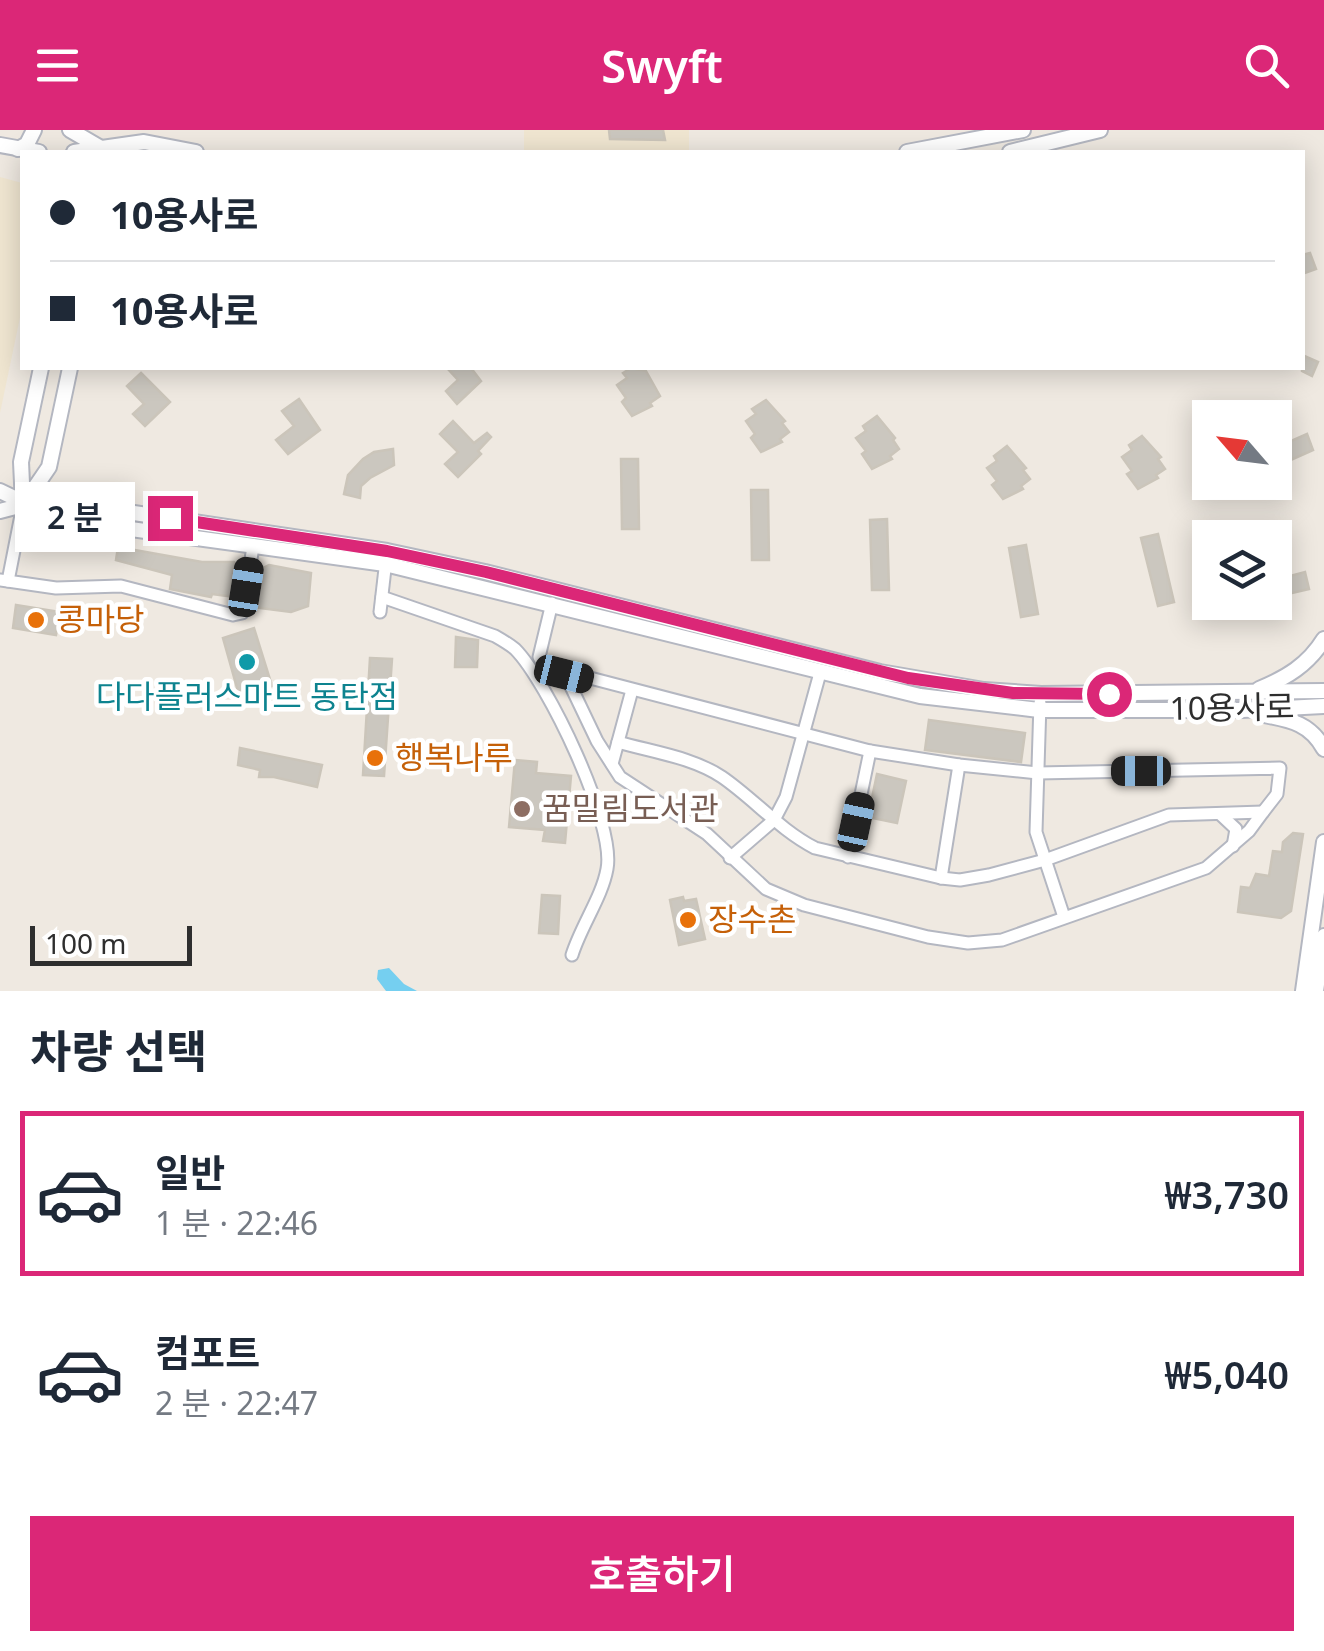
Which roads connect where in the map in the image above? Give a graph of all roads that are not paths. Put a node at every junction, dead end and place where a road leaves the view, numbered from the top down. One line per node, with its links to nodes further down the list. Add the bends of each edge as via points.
1 (34, 130): 6 (street)
2 (70, 130): 8 (street)
3 (1023, 130): 11 (street)
4 (1100, 130): 12 (street)
5 (0, 145): 6 (street)
6 (18, 148): 7 (street)
7 (28, 150)
8 (100, 150)
9 (111, 150): 10 (street, via 144,142)
10 (186, 150)
11 (918, 150)
12 (1018, 150)
13 (42, 370): 16 (street, via 21,462)
14 (70, 370): 16 (street, via 48,467)
15 (0, 491): 16 (street, 10용사로)
16 (23, 505): 17 (street, 10용사로); 18 (street, 10용사로, via 58,519); 19 (street, 10용사로, via 61,502); 20 (street)
17 (0, 511)
18 (253, 547): 19 (street, 10용사로); 20 (street, via 242,614 121,586)
19 (386, 557): 21 (street); 22 (street, 10용사로); 29 (street, 10용사로, via 486,572 880,672)
20 (4, 581)
21 (382, 597): 23 (street); 51 (street, via 512,646 545,694 595,798 608,843 602,887)
22 (552, 603): 25 (street, 10용사로); 26 (street, via 538,657)
23 (380, 612)
24 (1324, 639): 30 (street, via 1294,672)
25 (820, 673): 32 (street, 10용사로, via 920,696); 33 (street)
26 (564, 674): 27 (street); 37 (street)
27 (632, 690): 33 (street); 34 (street)
28 (1324, 691): 30 (street, 10용사로)
29 (1040, 694): 30 (street, 10용사로); 32 (street)
30 (1244, 702): 31 (street, 10용사로); 32 (street, 10용사로); 35 (street, via 1298,722)
31 (1324, 706)
32 (1039, 710): 39 (street)
33 (804, 734): 36 (street); 42 (street)
34 (618, 742): 37 (street); 42 (street, via 720,776)
35 (1324, 749)
36 (870, 751): 38 (street); 45 (street)
37 (612, 764): 46 (street, via 620,777 708,834)
38 (958, 765): 39 (street); 48 (street)
39 (1038, 773): 40 (street, via 1280,768 1277,794); 47 (street, via 1036,832)
40 (1263, 812): 41 (street); 44 (street)
41 (1220, 814): 44 (street, via 1236,829); 47 (street, via 1168,814)
42 (774, 820): 45 (street, via 798,839); 46 (street)
43 (1324, 842): 52 (street)
44 (1233, 846): 49 (street, via 1206,868)
45 (848, 857): 48 (street)
46 (730, 858): 49 (street, via 792,901 948,940 984,943)
47 (1045, 860): 48 (street, via 975,878); 49 (street)
48 (941, 878)
49 (1064, 917)
50 (1324, 936): 53 (street)
51 (572, 955)
52 (1303, 991)
53 (1316, 991)

